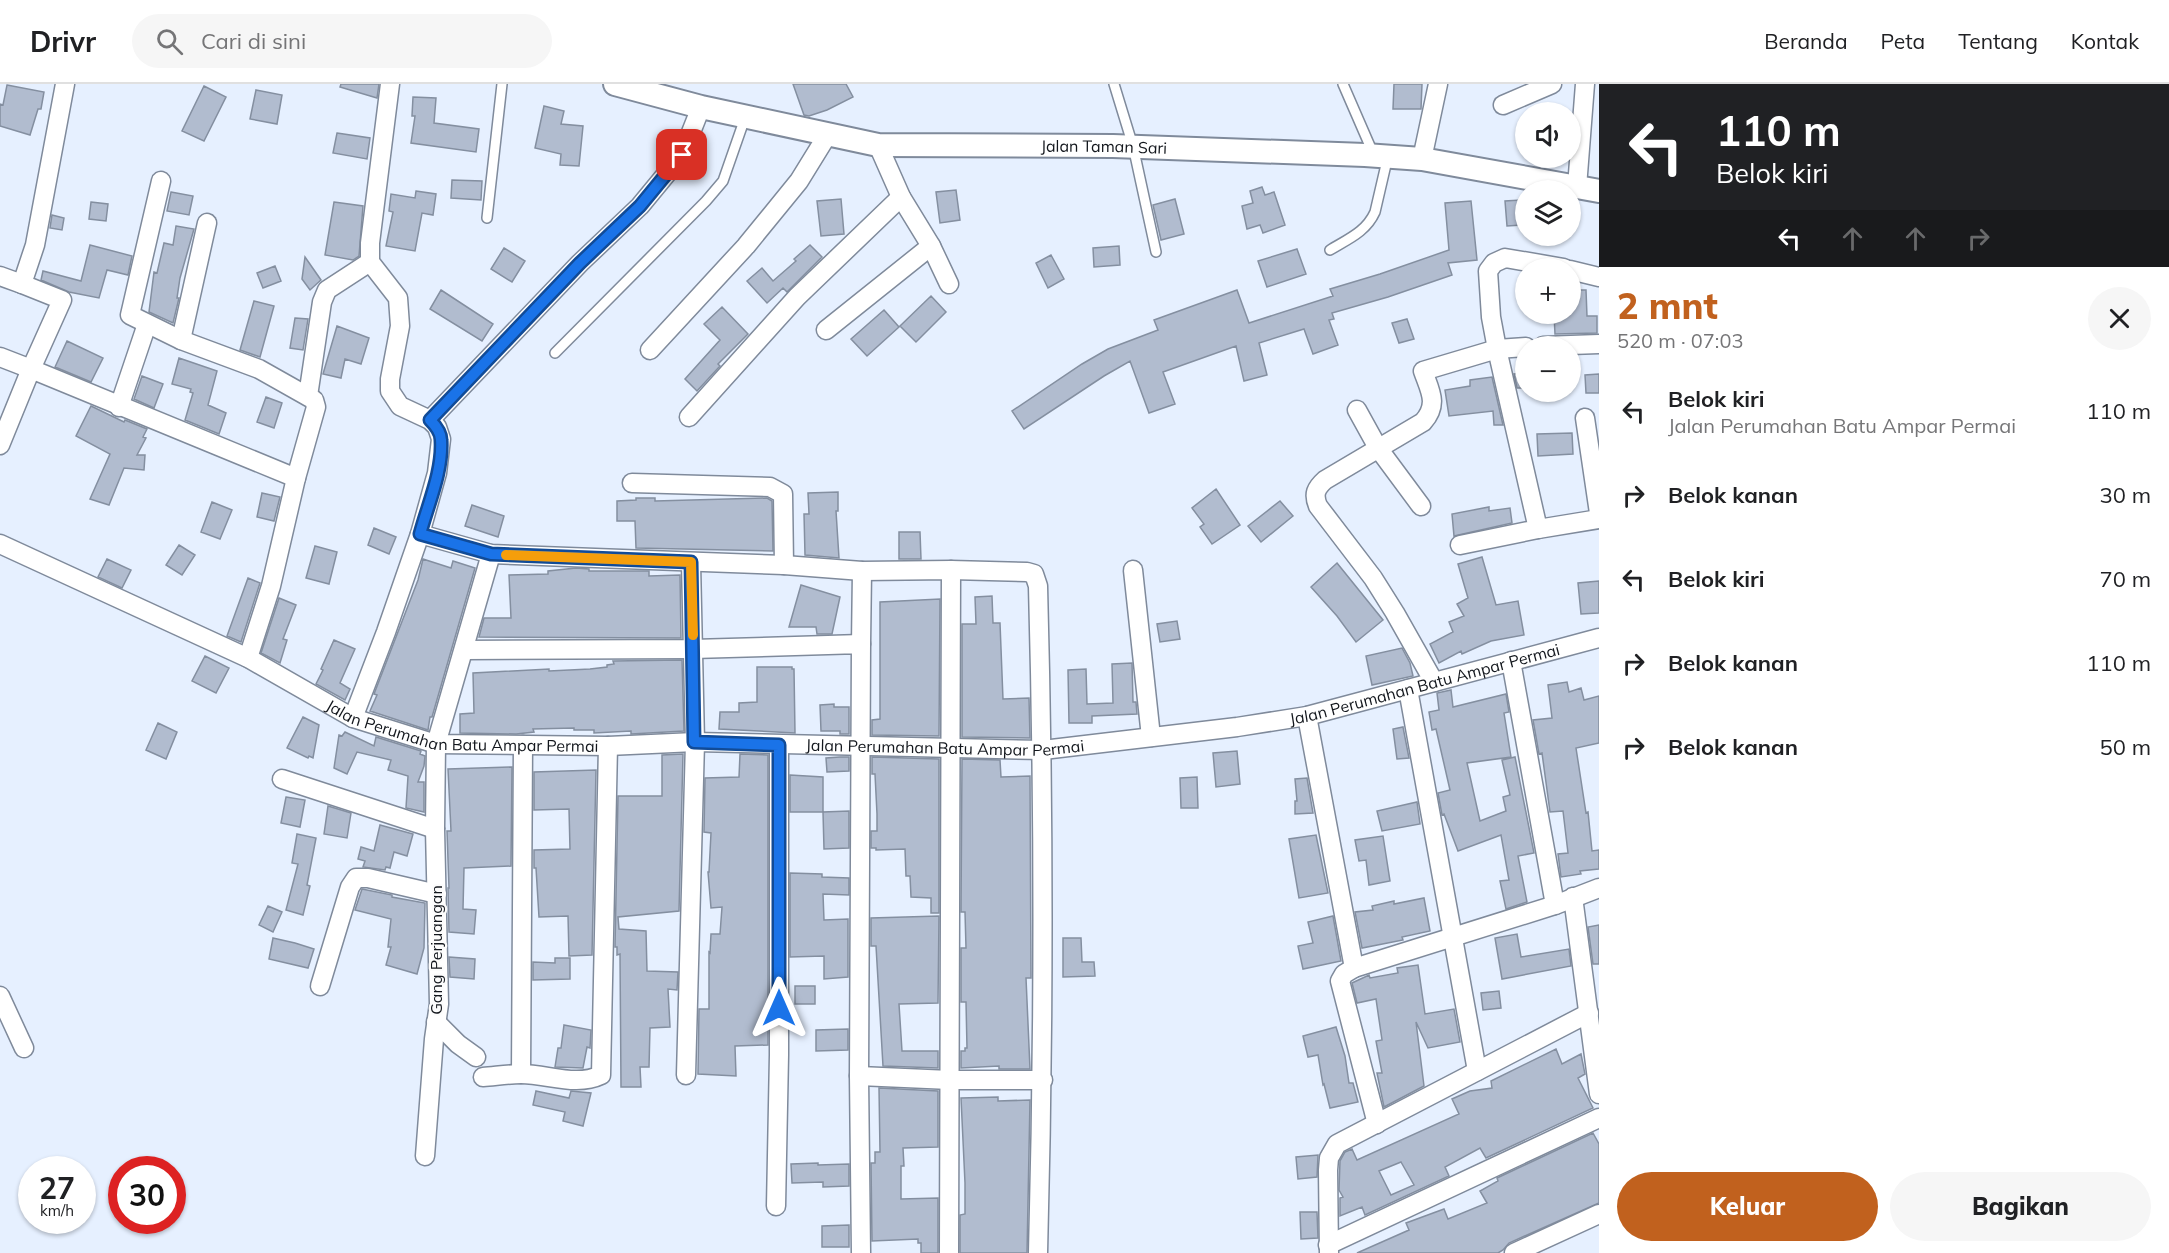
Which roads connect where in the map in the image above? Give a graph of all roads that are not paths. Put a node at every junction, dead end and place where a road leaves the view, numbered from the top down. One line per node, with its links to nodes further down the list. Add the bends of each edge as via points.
1 (64, 84): 34 (street, via 34,245)
2 (390, 84): 30 (street)
3 (502, 84): 24 (lane)
4 (615, 84): 11 (street, Jalan Taman Sari)
5 (1114, 84): 15 (lane)
6 (1343, 84): 16 (lane)
7 (1438, 84): 17 (street)
8 (1552, 84): 10 (street)
9 (1585, 84): 19 (street)
10 (1503, 105)
11 (701, 107): 12 (street, Jalan Taman Sari); 52 (street, via 682,155 640,206)
12 (746, 116): 13 (street, Jalan Taman Sari); 44 (lane, via 723,181)
13 (828, 134): 14 (street, Jalan Taman Sari); 43 (street, via 799,181 746,246)
14 (878, 145): 15 (street, Jalan Taman Sari); 23 (street)
15 (1133, 146): 16 (street, Jalan Taman Sari); 28 (lane)
16 (1381, 156): 17 (street, Jalan Taman Sari); 27 (lane, via 1377,206 1371,220 1359,233)
17 (1422, 159): 18 (street, Jalan Taman Sari)
18 (1538, 180)
19 (1577, 180)
20 (161, 181): 36 (street, via 130,315)
21 (1581, 188): 22 (street, Jalan Taman Sari)
22 (1599, 191)
23 (901, 197): 26 (street); 50 (street, via 797,297)
24 (487, 218)
25 (207, 223): 38 (street)
26 (931, 246): 35 (street); 37 (street)
27 (1330, 250)
28 (1156, 252)
29 (1515, 260): 42 (street, via 1505,258 1488,271)
30 (370, 262): 47 (street, via 327,290); 52 (street, via 398,298 400,326 390,391 400,406)
31 (1581, 272): 33 (street)
32 (0, 276): 34 (street)
33 (1599, 276)
34 (22, 284): 46 (street, via 62,300)
35 (949, 284)
36 (147, 324): 38 (street); 48 (street)
37 (826, 330)
38 (181, 340): 47 (street, via 259,369)
39 (1581, 345): 40 (street)
40 (1599, 345)
41 (1515, 348): 42 (street)
42 (1497, 349): 54 (street, via 1423,371 1432,398 1430,414); 60 (street)
43 (650, 350)
44 (555, 353)
45 (0, 357): 46 (street)
46 (31, 369): 48 (street); 53 (street)
47 (308, 396): 55 (street, via 316,407)
48 (119, 407): 55 (street)
49 (1357, 410): 54 (street)
50 (689, 417)
51 (1585, 418): 58 (street)
52 (430, 420): 61 (street, via 441,439 438,473)
53 (0, 445)
54 (1378, 448): 57 (street); 76 (street, via 1325,480 1318,486 1315,499 1373,578)
55 (297, 478): 74 (street, via 271,586)
56 (632, 483): 66 (street, via 770,486 783,494)
57 (1421, 506)
58 (1599, 513)
59 (1599, 519): 60 (street)
60 (1538, 529): 63 (street)
61 (420, 534): 64 (street); 79 (street)
62 (0, 544): 74 (street, Jalan Perumahan Batu Ampar Permai)
63 (1460, 545)
64 (491, 554): 65 (street); 73 (street, Gang Perjuangan)
65 (691, 562): 66 (street); 72 (street)
66 (784, 565): 69 (street)
67 (951, 570): 69 (street); 87 (street); 88 (street, via 1034,574)
68 (1132, 570): 80 (street)
69 (862, 572): 71 (street)
70 (1599, 638): 75 (street, Jalan Perumahan Batu Ampar Permai)
71 (861, 644): 72 (street); 85 (street)
72 (693, 649): 73 (street); 81 (street)
73 (464, 650): 82 (street, Gang Perjuangan)
74 (248, 658): 79 (street, Jalan Perumahan Batu Ampar Permai)
75 (1511, 661): 76 (street, Jalan Perumahan Batu Ampar Permai); 94 (street)
76 (1434, 682): 77 (street, Jalan Perumahan Batu Ampar Permai)
77 (1408, 689): 78 (street, Jalan Perumahan Batu Ampar Permai); 95 (street)
78 (1307, 716): 80 (street, Jalan Perumahan Batu Ampar Permai); 96 (street)
79 (353, 718): 82 (street, Jalan Perumahan Batu Ampar Permai)
80 (1151, 737): 88 (street, Jalan Perumahan Batu Ampar Permai)
81 (694, 742): 84 (street, Jalan Perumahan Batu Ampar Permai); 86 (street, Jalan Perumahan Batu Ampar Permai); 105 (street)
82 (436, 744): 83 (street, Jalan Perumahan Batu Ampar Permai); 90 (street, Gang Perjuangan)
83 (523, 744): 86 (street, Jalan Perumahan Batu Ampar Permai); 104 (street)
84 (779, 745): 85 (street, Jalan Perumahan Batu Ampar Permai); 114 (street)
85 (860, 745): 87 (street, Jalan Perumahan Batu Ampar Permai); 106 (street)
86 (608, 746): 104 (street, via 601,1075 591,1080 571,1080)
87 (951, 747): 88 (street, Jalan Perumahan Batu Ampar Permai); 108 (street)
88 (1043, 750): 109 (street)
89 (282, 779): 90 (street)
90 (435, 829): 92 (street, Gang Perjuangan)
91 (1599, 888): 93 (street)
92 (437, 894): 97 (street, via 356,878); 100 (street, Gang Perjuangan)
93 (1573, 897): 94 (street); 99 (street)
94 (1555, 905): 95 (street)
95 (1454, 936): 96 (street); 103 (street)
96 (1354, 968): 112 (street, via 1340,981)
97 (320, 986)
98 (0, 996): 101 (street)
99 (1589, 1013): 103 (street); 110 (street)
100 (436, 1022): 102 (street); 113 (street, Gang Perjuangan)
101 (24, 1048)
102 (476, 1057)
103 (1477, 1071): 112 (street)
104 (521, 1074): 107 (street)
105 (686, 1075)
106 (859, 1076): 108 (street); 117 (street)
107 (483, 1077)
108 (950, 1080): 109 (street); 118 (street)
109 (1042, 1080): 119 (street)
110 (1599, 1094)
111 (1599, 1118): 116 (street)
112 (1377, 1124): 116 (street, via 1337,1144 1329,1158)
113 (425, 1156)
114 (776, 1206)
115 (1599, 1214): 120 (street)
116 (1328, 1249)
117 (861, 1253)
118 (949, 1253)
119 (1038, 1253)
120 (1514, 1253)

